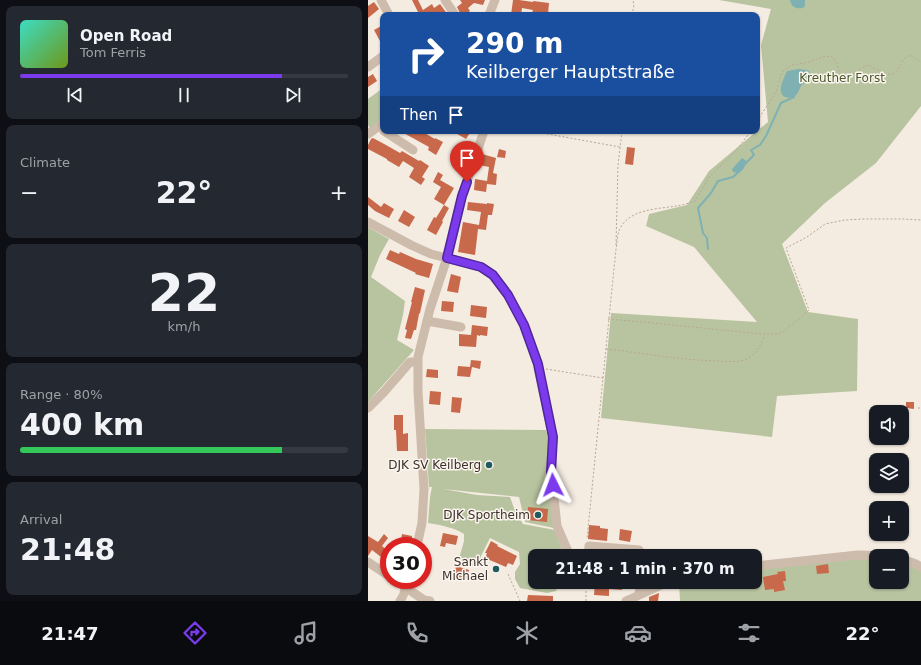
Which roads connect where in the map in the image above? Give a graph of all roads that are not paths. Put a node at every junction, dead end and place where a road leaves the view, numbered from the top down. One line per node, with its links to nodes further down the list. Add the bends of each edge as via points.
1 (381, 0): 4 (street)
2 (445, 0): 5 (street)
3 (495, 0): 6 (street)
4 (387, 12)
5 (453, 12)
6 (490, 12)
7 (380, 58): 8 (street)
8 (368, 67)
9 (380, 129): 10 (street)
10 (368, 134)
11 (390, 134): 13 (street)
12 (483, 134): 15 (street, via 462,196)
13 (413, 150)
14 (368, 222): 15 (street, via 411,245)
15 (447, 258): 16 (street); 21 (street, via 481,267 493,275 508,295 524,325 538,364 553,437 551,472 557,526)
16 (427, 321): 17 (street); 18 (street)
17 (461, 327)
18 (418, 359): 19 (street, via 410,362); 20 (street, via 424,489)
19 (368, 408)
20 (419, 537)
21 (567, 549)
22 (589, 549): 23 (street, via 589,546)
23 (626, 549)
24 (869, 555): 27 (street)
25 (909, 561): 28 (street)
26 (368, 562): 29 (street)
27 (762, 565)
28 (921, 567)
29 (380, 570)
30 (640, 589): 33 (street)
31 (651, 589): 33 (street)
32 (405, 593): 34 (street)
33 (639, 594): 35 (street)
34 (430, 601)
35 (626, 601)

